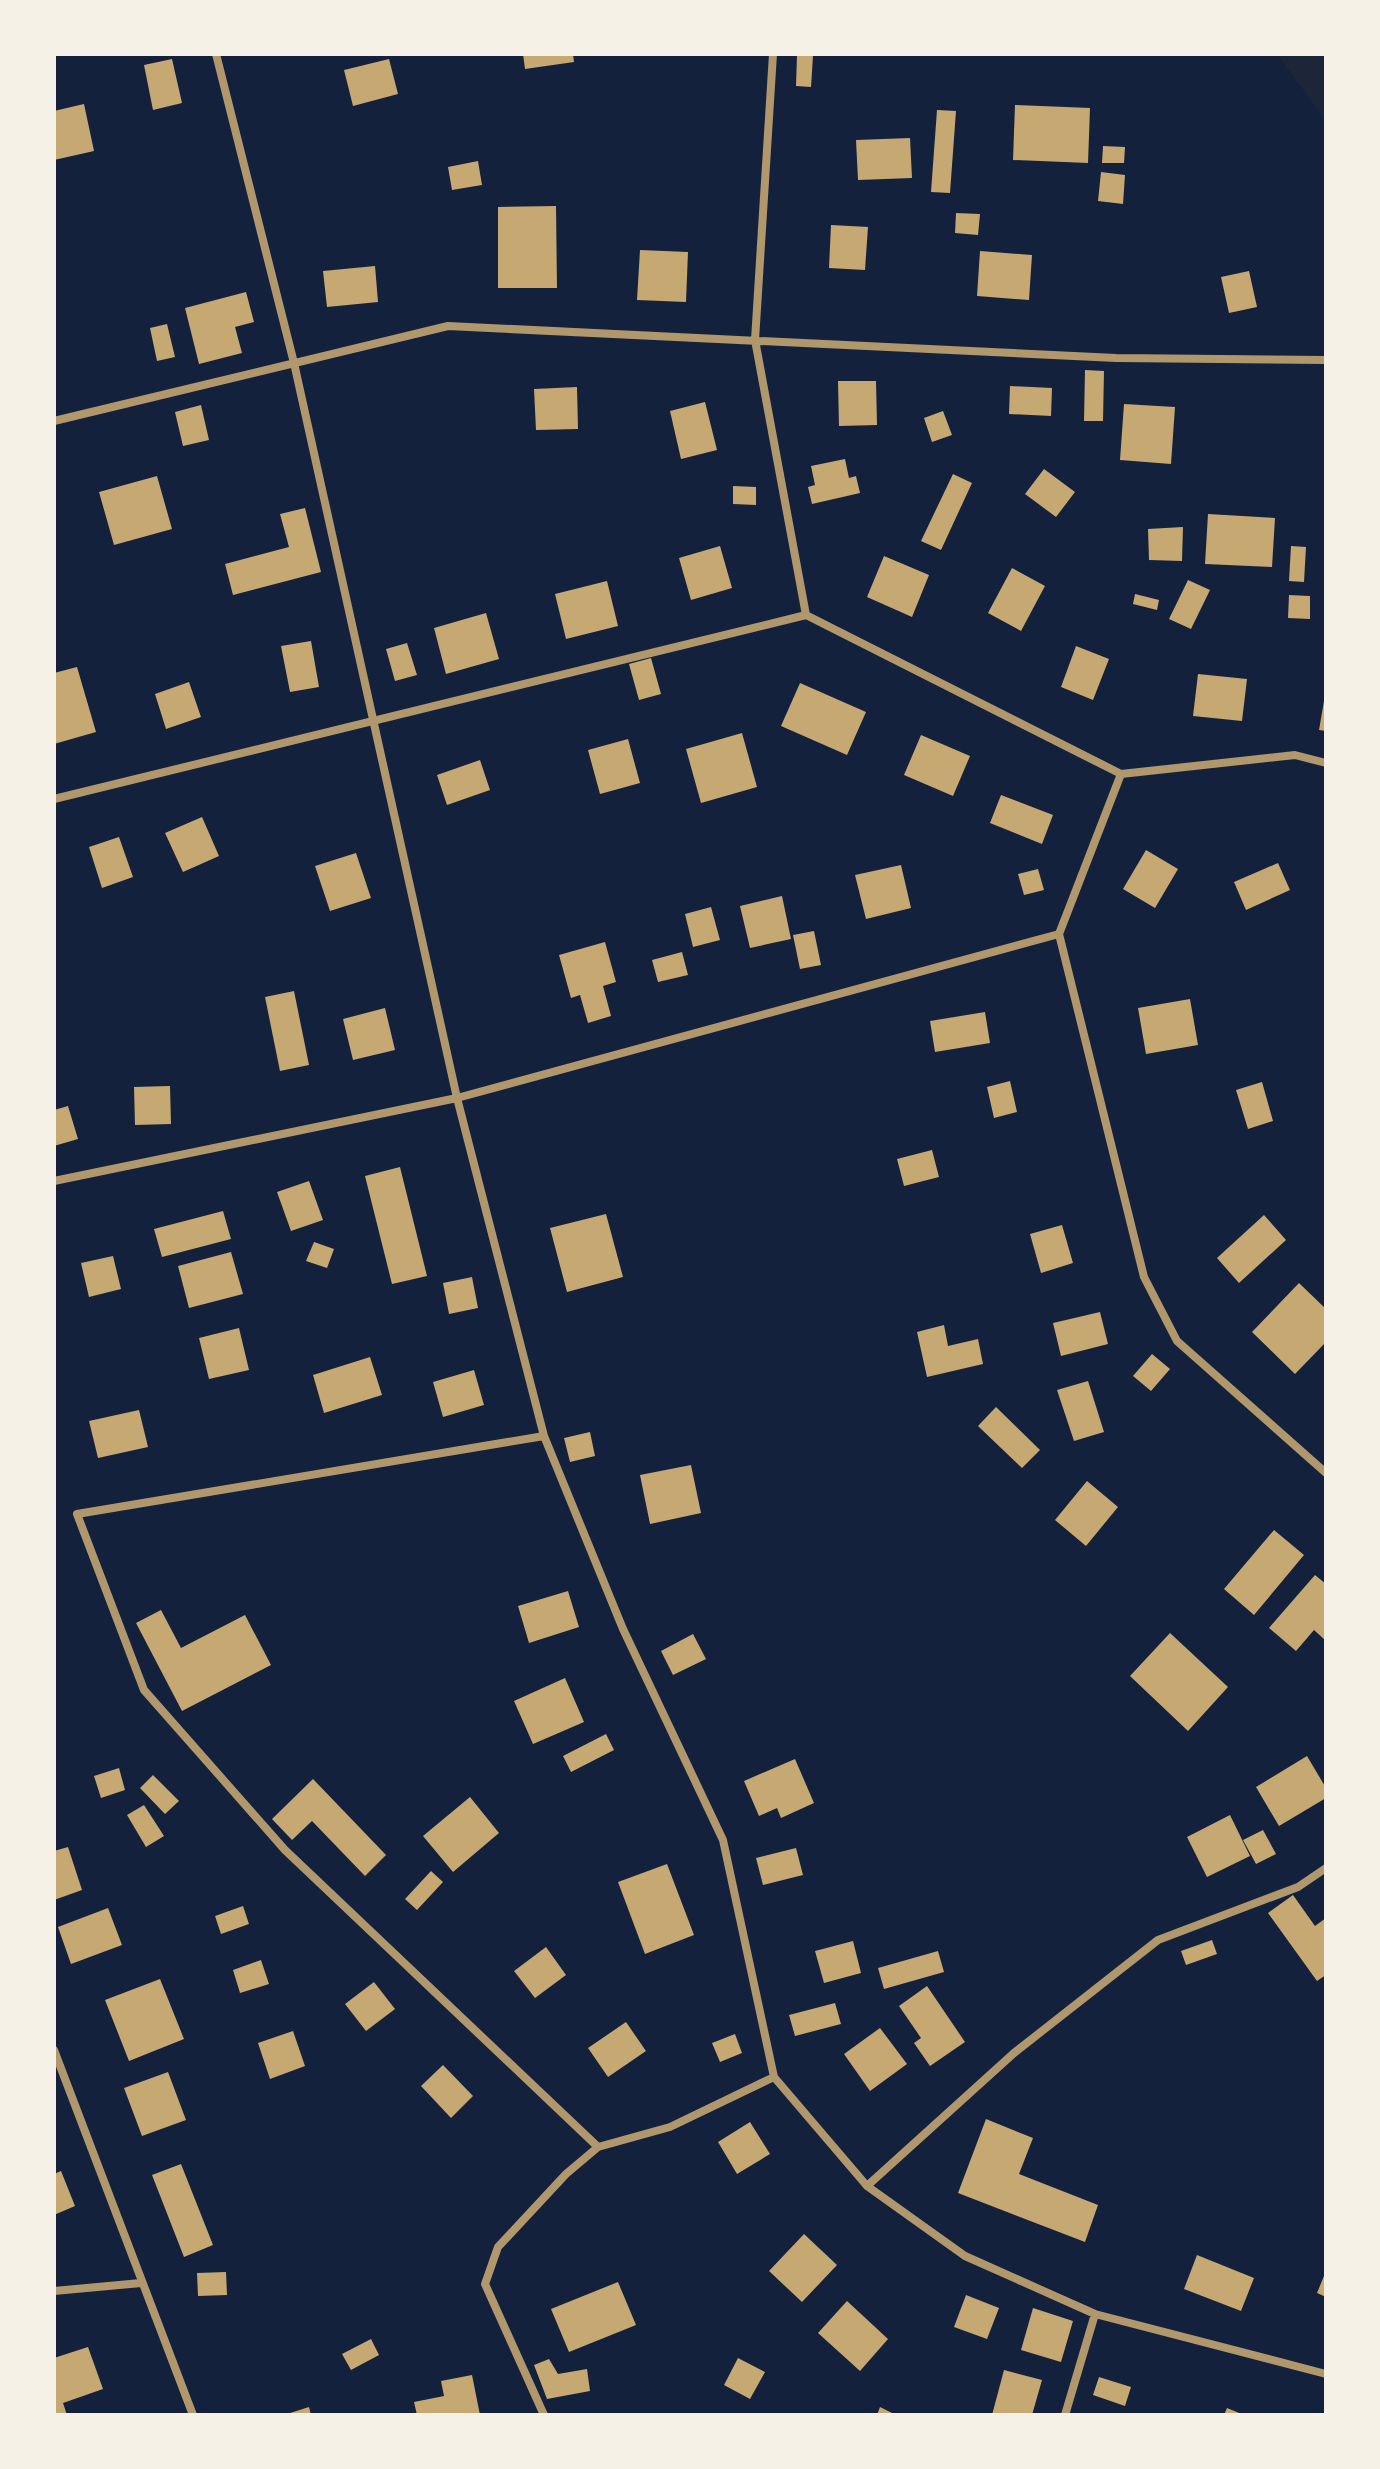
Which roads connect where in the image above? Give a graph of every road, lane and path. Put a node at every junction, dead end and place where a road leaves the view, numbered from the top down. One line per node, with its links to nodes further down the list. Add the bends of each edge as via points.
1 (216, 54): 5 (street)
2 (773, 54): 3 (street)
3 (755, 340): 4 (street, via 1116,358); 5 (street, via 448,326); 7 (street)
4 (1326, 360)
5 (294, 363): 6 (street); 8 (street)
6 (54, 421)
7 (806, 615): 8 (street); 10 (street)
8 (374, 721): 11 (street); 13 (street)
9 (1326, 763): 10 (street, via 1295,755)
10 (1121, 774): 12 (street)
11 (54, 799)
12 (1059, 934): 13 (street); 16 (street, via 1144,1277 1177,1341)
13 (457, 1098): 14 (street); 15 (street)
14 (54, 1181)
15 (544, 1436): 19 (street, via 623,1629 723,1840); 20 (street, via 77,1514 144,1690 285,1850)
16 (1326, 1473)
17 (1326, 1868): 21 (street, via 1298,1887 1158,1940 1014,2053)
18 (54, 2050): 22 (street)
19 (774, 2077): 20 (street, via 670,2127); 21 (street)
20 (598, 2147): 27 (street, via 498,2247 485,2284)
21 (867, 2186): 24 (street, via 965,2256)
22 (141, 2283): 23 (street); 26 (street)
23 (54, 2291)
24 (1095, 2314): 25 (street); 28 (street)
25 (1326, 2374)
26 (193, 2415)
27 (544, 2415)
28 (1065, 2415)

